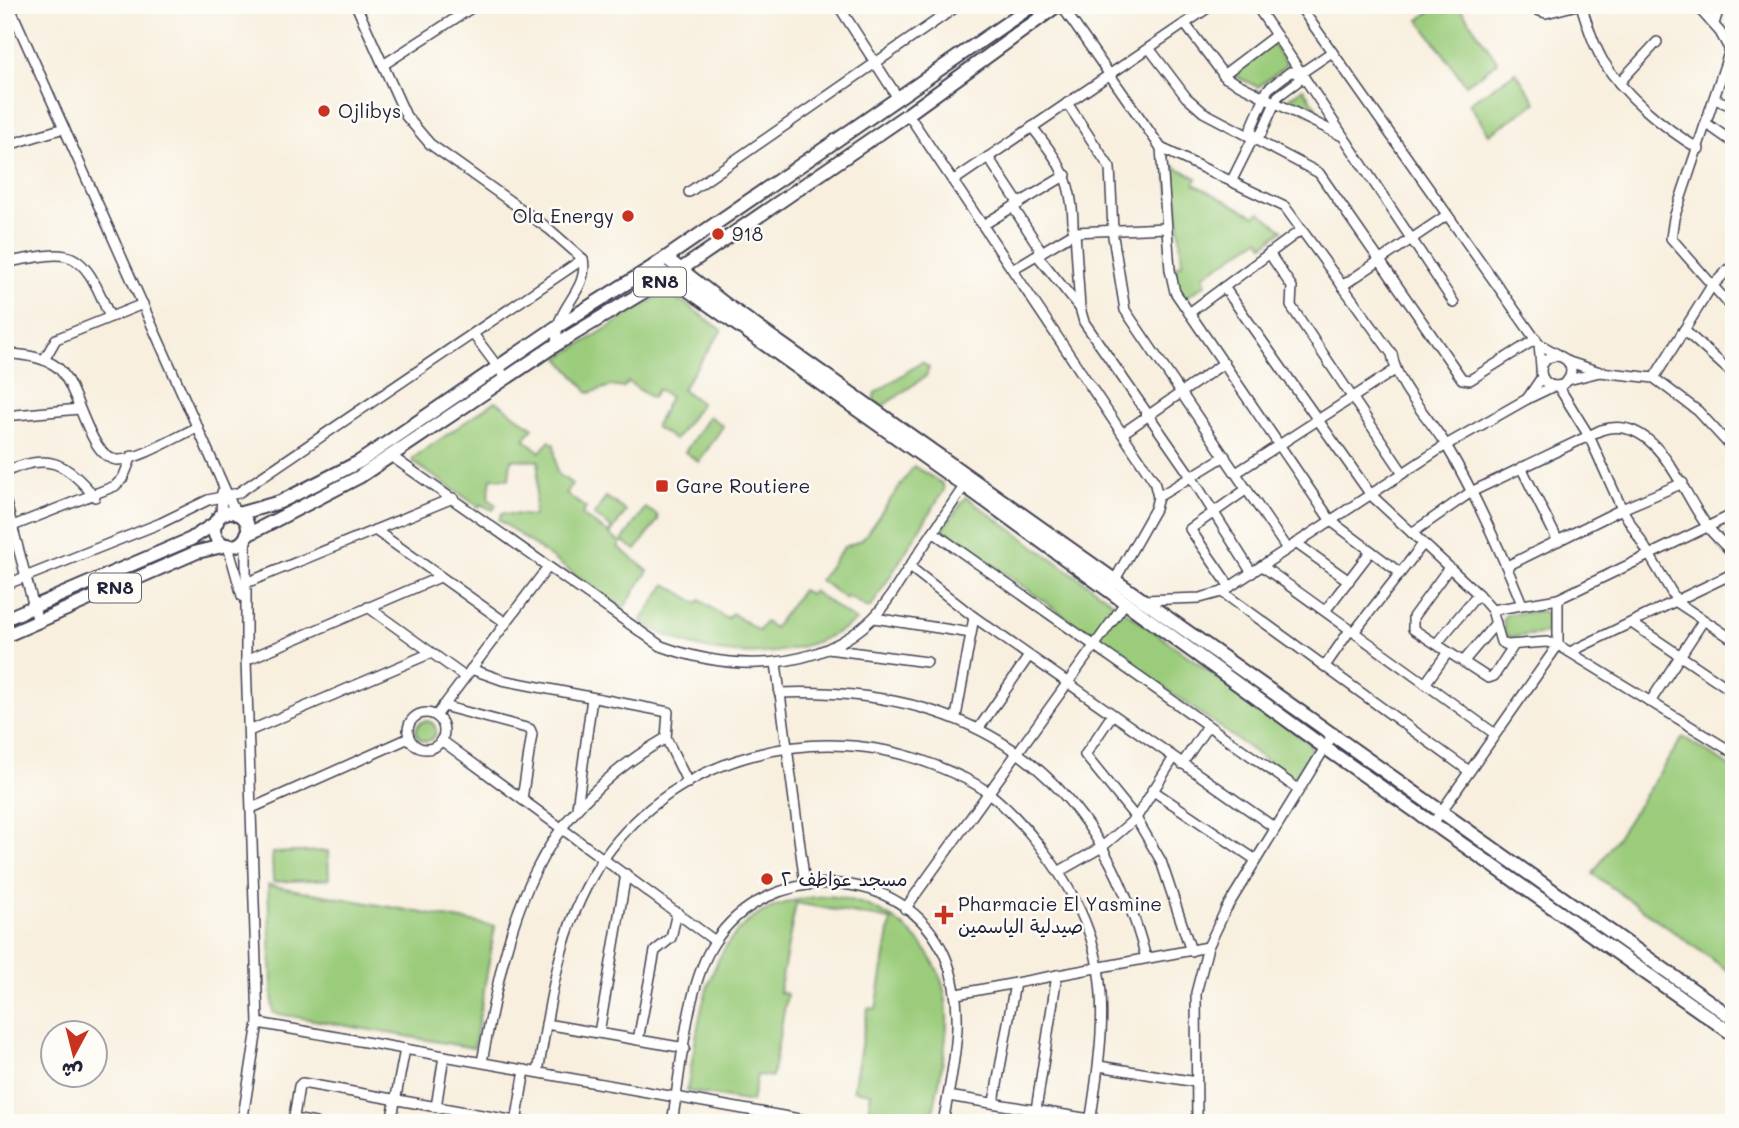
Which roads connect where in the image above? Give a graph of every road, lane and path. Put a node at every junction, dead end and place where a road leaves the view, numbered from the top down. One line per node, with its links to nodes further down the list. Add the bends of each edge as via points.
1 (9, 5): 36 (street)
2 (475, 5): 22 (street)
3 (838, 5): 21 (street)
4 (959, 5): 21 (street)
5 (1033, 5): 27 (main road, RN8)
6 (1060, 5): 24 (street); 33 (main road, RN8)
7 (1212, 5): 15 (street)
8 (1256, 5): 17 (street)
9 (1299, 5): 20 (street)
10 (1522, 5): 11 (street, via 1546,13)
11 (1579, 5): 26 (street, via 1603,60)
12 (1697, 5): 16 (street)
13 (1720, 5): 16 (street)
14 (358, 6): 22 (street)
15 (1185, 23): 19 (street); 25 (street)
16 (1714, 24): 29 (street, via 1730,50)
17 (1276, 36): 23 (street); 25 (street)
18 (1657, 42): 26 (street)
19 (1150, 48): 24 (street); 38 (street, via 1194,105)
20 (1332, 52): 23 (street); 49 (street)
21 (875, 63): 27 (street); 47 (street)
22 (383, 65): 59 (street, via 406,116 430,144 549,229)
23 (1301, 73): 28 (street, via 1290,72 1268,89); 31 (street); 37 (street)
24 (1110, 75): 30 (street); 41 (street)
25 (1223, 75): 28 (street)
26 (1619, 83): 42 (street, via 1674,134)
27 (898, 98): 58 (main road, RN8)
28 (1264, 98): 31 (street); 38 (street, via 1251,128)
29 (1716, 99): 32 (street); 34 (street)
30 (1067, 103): 35 (street); 52 (street, via 1110,168)
31 (1275, 103): 37 (street); 38 (street, via 1261,134)
32 (1734, 107)
33 (908, 114): 46 (street); 65 (main road, RN8)
34 (1707, 124): 39 (street); 42 (street)
35 (1032, 127): 43 (street); 44 (street)
36 (64, 128): 40 (street); 70 (street)
37 (1343, 136): 55 (street)
38 (1253, 138): 45 (street); 61 (street, via 1319,173)
39 (1734, 142)
40 (5, 146)
41 (1161, 148): 45 (street); 51 (street)
42 (1699, 149): 68 (street, via 1671,238)
43 (988, 157): 46 (street); 48 (street)
44 (1066, 175): 48 (street); 54 (street)
45 (1232, 180): 53 (street, via 1285,207)
46 (953, 181): 50 (street)
47 (690, 192)
48 (1016, 205): 50 (street); 56 (street)
49 (1447, 215): 55 (street); 78 (street)
50 (983, 225): 64 (street)
51 (1166, 228): 52 (street); 73 (street, via 1172,280)
52 (1113, 230): 54 (street); 92 (street, via 1125,310)
53 (1301, 230): 57 (street); 67 (street)
54 (1074, 233): 56 (street); 71 (street)
55 (1411, 239): 61 (street); 69 (street)
56 (1040, 253): 64 (street); 71 (street)
57 (1269, 253): 66 (street); 93 (street, via 1292,287 1292,306)
58 (666, 258): 63 (main road, RN8); 65 (main road)
59 (583, 259): 75 (street, via 582,279); 77 (street)
60 (5, 261): 74 (street, via 59,256 76,260)
61 (1379, 261): 67 (street); 78 (street, via 1462,379 1473,379)
62 (1734, 264): 68 (street)
63 (654, 266): 65 (main road); 75 (main road, RN8)
64 (1013, 269): 101 (street)
65 (674, 274): 79 (main road, RN8); 114 (main road)
66 (1224, 286): 73 (street); 99 (street)
67 (1342, 286): 84 (street, via 1392,354)
68 (1711, 287): 72 (street); 76 (street)
69 (1454, 303)
70 (143, 304): 74 (street); 100 (street)
71 (1080, 308): 97 (street, via 1084,322)
72 (1734, 310)
73 (1189, 313): 83 (street)
74 (110, 317): 82 (street, via 56,339)
75 (555, 328): 79 (street); 85 (main road, RN8)
76 (1684, 330): 88 (street); 89 (street)
77 (473, 334): 85 (street); 120 (street)
78 (1538, 342): 81 (street); 86 (street)
79 (557, 344): 85 (main road, RN8)
80 (5, 353): 82 (street)
81 (1565, 359): 86 (street, via 1547,358); 87 (street); 90 (street, via 1572,371)
82 (44, 360): 96 (street, via 60,369)
83 (1224, 363): 92 (street); 103 (street)
84 (1395, 370): 93 (street); 104 (street)
85 (503, 372): 107 (main road, RN8); 124 (main road, RN8, via 359,462)
86 (1542, 372): 91 (street); 95 (street)
87 (1600, 372): 89 (street); 90 (street)
88 (1734, 375)
89 (1654, 378): 105 (street, via 1698,411)
90 (1568, 380): 91 (street)
91 (1556, 386): 95 (street); 102 (street)
92 (1183, 393): 97 (street); 108 (street)
93 (1353, 398): 99 (street); 112 (street)
94 (5, 399): 98 (street)
95 (1527, 399): 104 (street)
96 (79, 409): 98 (street); 106 (street, via 105,453 114,459)
97 (1148, 415): 101 (street); 113 (street)
98 (6, 416)
99 (1318, 418): 103 (street); 118 (street)
100 (198, 427): 106 (street); 120 (street)
101 (1123, 433): 121 (street, via 1154,481)
102 (1589, 436): 109 (street); 115 (street, via 1609,428 1636,434 1661,453); 125 (street)
103 (1278, 444): 111 (street); 131 (street)
104 (1446, 445): 112 (street); 117 (street)
105 (1734, 450)
106 (132, 456): 119 (street, via 121,481)
107 (391, 456): 122 (street); 130 (main road, RN8, via 335,491)
108 (1225, 456): 111 (street); 113 (street)
109 (1521, 467): 117 (street); 139 (street)
110 (5, 472): 119 (street, via 42,460 74,475)
111 (1237, 473): 116 (street)
112 (1403, 473): 118 (street)
113 (1192, 478): 121 (street); 126 (street)
114 (968, 481): 135 (street); 161 (main road)
115 (1683, 483): 125 (street); 132 (street)
116 (1247, 489): 126 (street); 143 (street)
117 (1471, 492): 136 (street); 149 (street)
118 (1371, 495): 131 (street); 136 (street)
119 (94, 497): 133 (street)
120 (226, 497): 127 (street); 129 (street); 156 (street, via 208,500)
121 (1158, 497): 161 (street)
122 (453, 498): 134 (street); 150 (street)
123 (5, 499): 133 (street)
124 (265, 507): 127 (main road, RN8); 130 (main road)
125 (1622, 509): 139 (street); 146 (street)
126 (1215, 513): 153 (street); 162 (street, via 1190,529)
127 (237, 514): 129 (main road, RN8); 137 (main road, via 246,522)
128 (1734, 514): 132 (street)
129 (219, 519): 138 (main road, RN8); 142 (main road, via 215,535)
130 (270, 521): 137 (main road, RN8)
131 (1331, 521): 140 (street); 144 (street)
132 (1707, 526): 146 (street); 147 (street)
133 (9, 527): 156 (street)
134 (375, 530): 157 (street); 159 (street)
135 (933, 532): 151 (street); 188 (street)
136 (1412, 533): 141 (street)
137 (246, 537): 142 (main road, RN8); 159 (street)
138 (191, 539): 145 (main road); 168 (main road, RN8)
139 (1558, 541): 149 (street)
140 (1296, 543): 143 (street); 158 (street)
141 (1423, 544): 152 (street); 154 (street)
142 (228, 546): 145 (main road, RN8); 172 (street)
143 (1287, 549): 148 (street)
144 (1370, 551): 154 (street); 158 (street)
145 (197, 552): 177 (main road, RN8)
146 (1648, 554): 164 (street); 165 (street)
147 (1734, 555)
148 (1262, 566): 153 (street); 171 (street)
149 (1507, 566): 167 (street)
150 (548, 567): 178 (street); 198 (street, via 661,646 713,662)
151 (909, 567): 173 (street); 174 (street)
152 (1448, 569): 163 (street); 185 (street, via 1411,622 1413,629)
153 (1252, 572): 162 (street)
154 (1399, 572): 181 (street)
155 (1734, 573): 165 (street)
156 (25, 577): 160 (street); 168 (street)
157 (440, 577): 169 (street); 178 (street)
158 (1349, 581): 171 (street)
159 (246, 583): 172 (street)
160 (5, 585)
161 (1112, 585): 166 (main road)
162 (1226, 589): 166 (street, via 1200,598); 199 (street)
163 (1478, 594): 170 (street); 185 (street)
164 (1558, 599): 167 (street); 187 (street)
165 (1678, 603): 176 (street); 180 (street)
166 (1134, 604): 188 (street); 214 (main road); 220 (main road)
167 (1522, 604): 170 (street)
168 (32, 607): 175 (main road, RN8); 177 (street)
169 (368, 607): 192 (street); 195 (street)
170 (1492, 610): 179 (street)
171 (1325, 611): 181 (street)
172 (245, 612): 195 (street)
173 (974, 617): 182 (street); 193 (street)
174 (874, 618): 182 (street); 189 (street)
175 (5, 619)
176 (1703, 621): 184 (street); 194 (street)
177 (38, 622): 183 (main road, RN8)
178 (506, 622): 200 (street)
179 (1496, 623): 186 (street, via 1502,642); 197 (street)
180 (1633, 624): 191 (street); 194 (street)
181 (1352, 631): 199 (street); 202 (street)
182 (971, 633): 210 (street)
183 (5, 636)
184 (1734, 640)
185 (1437, 643): 190 (street)
186 (1514, 645): 187 (street); 197 (street, via 1491,677)
187 (1558, 645): 191 (street); 215 (street)
188 (1094, 646): 201 (street); 211 (street)
189 (828, 649): 196 (street); 198 (street)
190 (1448, 652): 197 (street); 202 (street)
191 (1570, 652): 206 (street)
192 (431, 653): 200 (street); 213 (street)
193 (1029, 656): 201 (street); 212 (street)
194 (1679, 658): 203 (street); 206 (street)
195 (246, 660): 213 (street)
196 (927, 662)
197 (1463, 662)
198 (776, 663): 204 (street)
199 (1325, 666): 224 (street)
200 (468, 673): 205 (street); 207 (street)
201 (1068, 683): 208 (street); 221 (street)
202 (1425, 684): 215 (street)
203 (1734, 692)
204 (779, 693): 210 (street, via 859,694); 219 (street)
205 (592, 698): 217 (street, via 668,712); 231 (street)
206 (1650, 702): 222 (street)
207 (443, 706): 209 (street); 229 (street, via 530,729)
208 (1112, 715): 223 (street); 233 (street, via 1085,755)
209 (436, 716): 216 (street, via 414,717 408,727); 218 (street, via 442,725)
210 (956, 716): 212 (street)
211 (1207, 727): 223 (street); 226 (street)
212 (979, 728): 221 (street)
213 (249, 731): 230 (street)
214 (1334, 733): 220 (street); 232 (main road)
215 (1495, 734): 224 (street)
216 (410, 738): 218 (street, via 422,748); 230 (street)
217 (666, 738): 225 (street); 231 (street, via 640,753)
218 (441, 740): 229 (street)
219 (789, 746): 225 (street, via 740,758); 228 (street, via 827,743 884,750 917,758); 241 (street)
220 (1324, 747): 226 (street); 232 (main road)
221 (1019, 753): 228 (street); 236 (street, via 1052,782)
222 (1734, 753)
223 (1178, 761): 227 (street); 235 (street)
224 (1469, 771): 232 (street)
225 (688, 783): 237 (street, via 628,829)
226 (1298, 789): 235 (street)
227 (1152, 790): 233 (street); 238 (street)
228 (990, 793): 239 (street, via 1020,822); 242 (street)
229 (522, 799): 234 (street)
230 (253, 808): 254 (street)
231 (577, 808): 234 (street)
232 (1438, 817): 252 (main road)
233 (1136, 818): 236 (street); 246 (street, via 1171,885)
234 (561, 828): 237 (street); 262 (street, via 527,883 513,920)
235 (1275, 828): 238 (street)
236 (1102, 847): 239 (street); 247 (street, via 1125,890)
237 (604, 858): 240 (street); 255 (street, via 566,932)
238 (1256, 860): 245 (street)
239 (1058, 872): 248 (street, via 1078,906)
240 (626, 874): 243 (street); 256 (street)
241 (805, 884): 242 (street, via 851,884); 244 (street, via 749,906)
242 (905, 909): 251 (street, via 934,938)
243 (677, 912): 244 (street); 258 (street, via 671,938 655,951)
244 (715, 942): 259 (street, via 699,974)
245 (1208, 947): 246 (street); 266 (street, via 1196,993)
246 (1191, 951): 247 (street)
247 (1146, 958): 248 (street)
248 (1098, 967): 249 (street); 263 (street)
249 (1057, 975): 250 (street); 272 (street)
250 (1015, 983): 251 (street); 270 (street)
251 (957, 994): 267 (street, via 957,1034)
252 (1696, 1000): 253 (main road); 257 (main road)
253 (1734, 1019)
254 (258, 1023): 260 (street); 277 (street)
255 (546, 1024): 256 (street); 265 (street)
256 (599, 1033): 258 (street)
257 (1734, 1035)
258 (638, 1040): 259 (street)
259 (684, 1048): 268 (street)
260 (405, 1049): 261 (street); 269 (street)
261 (444, 1056): 262 (street); 271 (street)
262 (482, 1062): 264 (street)
263 (1099, 1066): 266 (street); 275 (street)
264 (525, 1070): 265 (street); 276 (street)
265 (538, 1072): 268 (street)
266 (1196, 1082): 284 (street)
267 (948, 1096): 270 (street); 283 (street)
268 (677, 1097): 273 (street); 281 (street)
269 (396, 1100): 271 (street); 274 (street, via 302,1083); 279 (street)
270 (994, 1102): 272 (street)
271 (436, 1107): 276 (street)
272 (1036, 1110): 275 (street)
273 (778, 1119): 282 (street)
274 (294, 1121): 278 (street)
275 (1090, 1121)
276 (516, 1122): 280 (street)
277 (242, 1123)
278 (315, 1123)
279 (391, 1123)
280 (527, 1123)
281 (672, 1123)
282 (822, 1123)
283 (943, 1123)
284 (1197, 1123)

